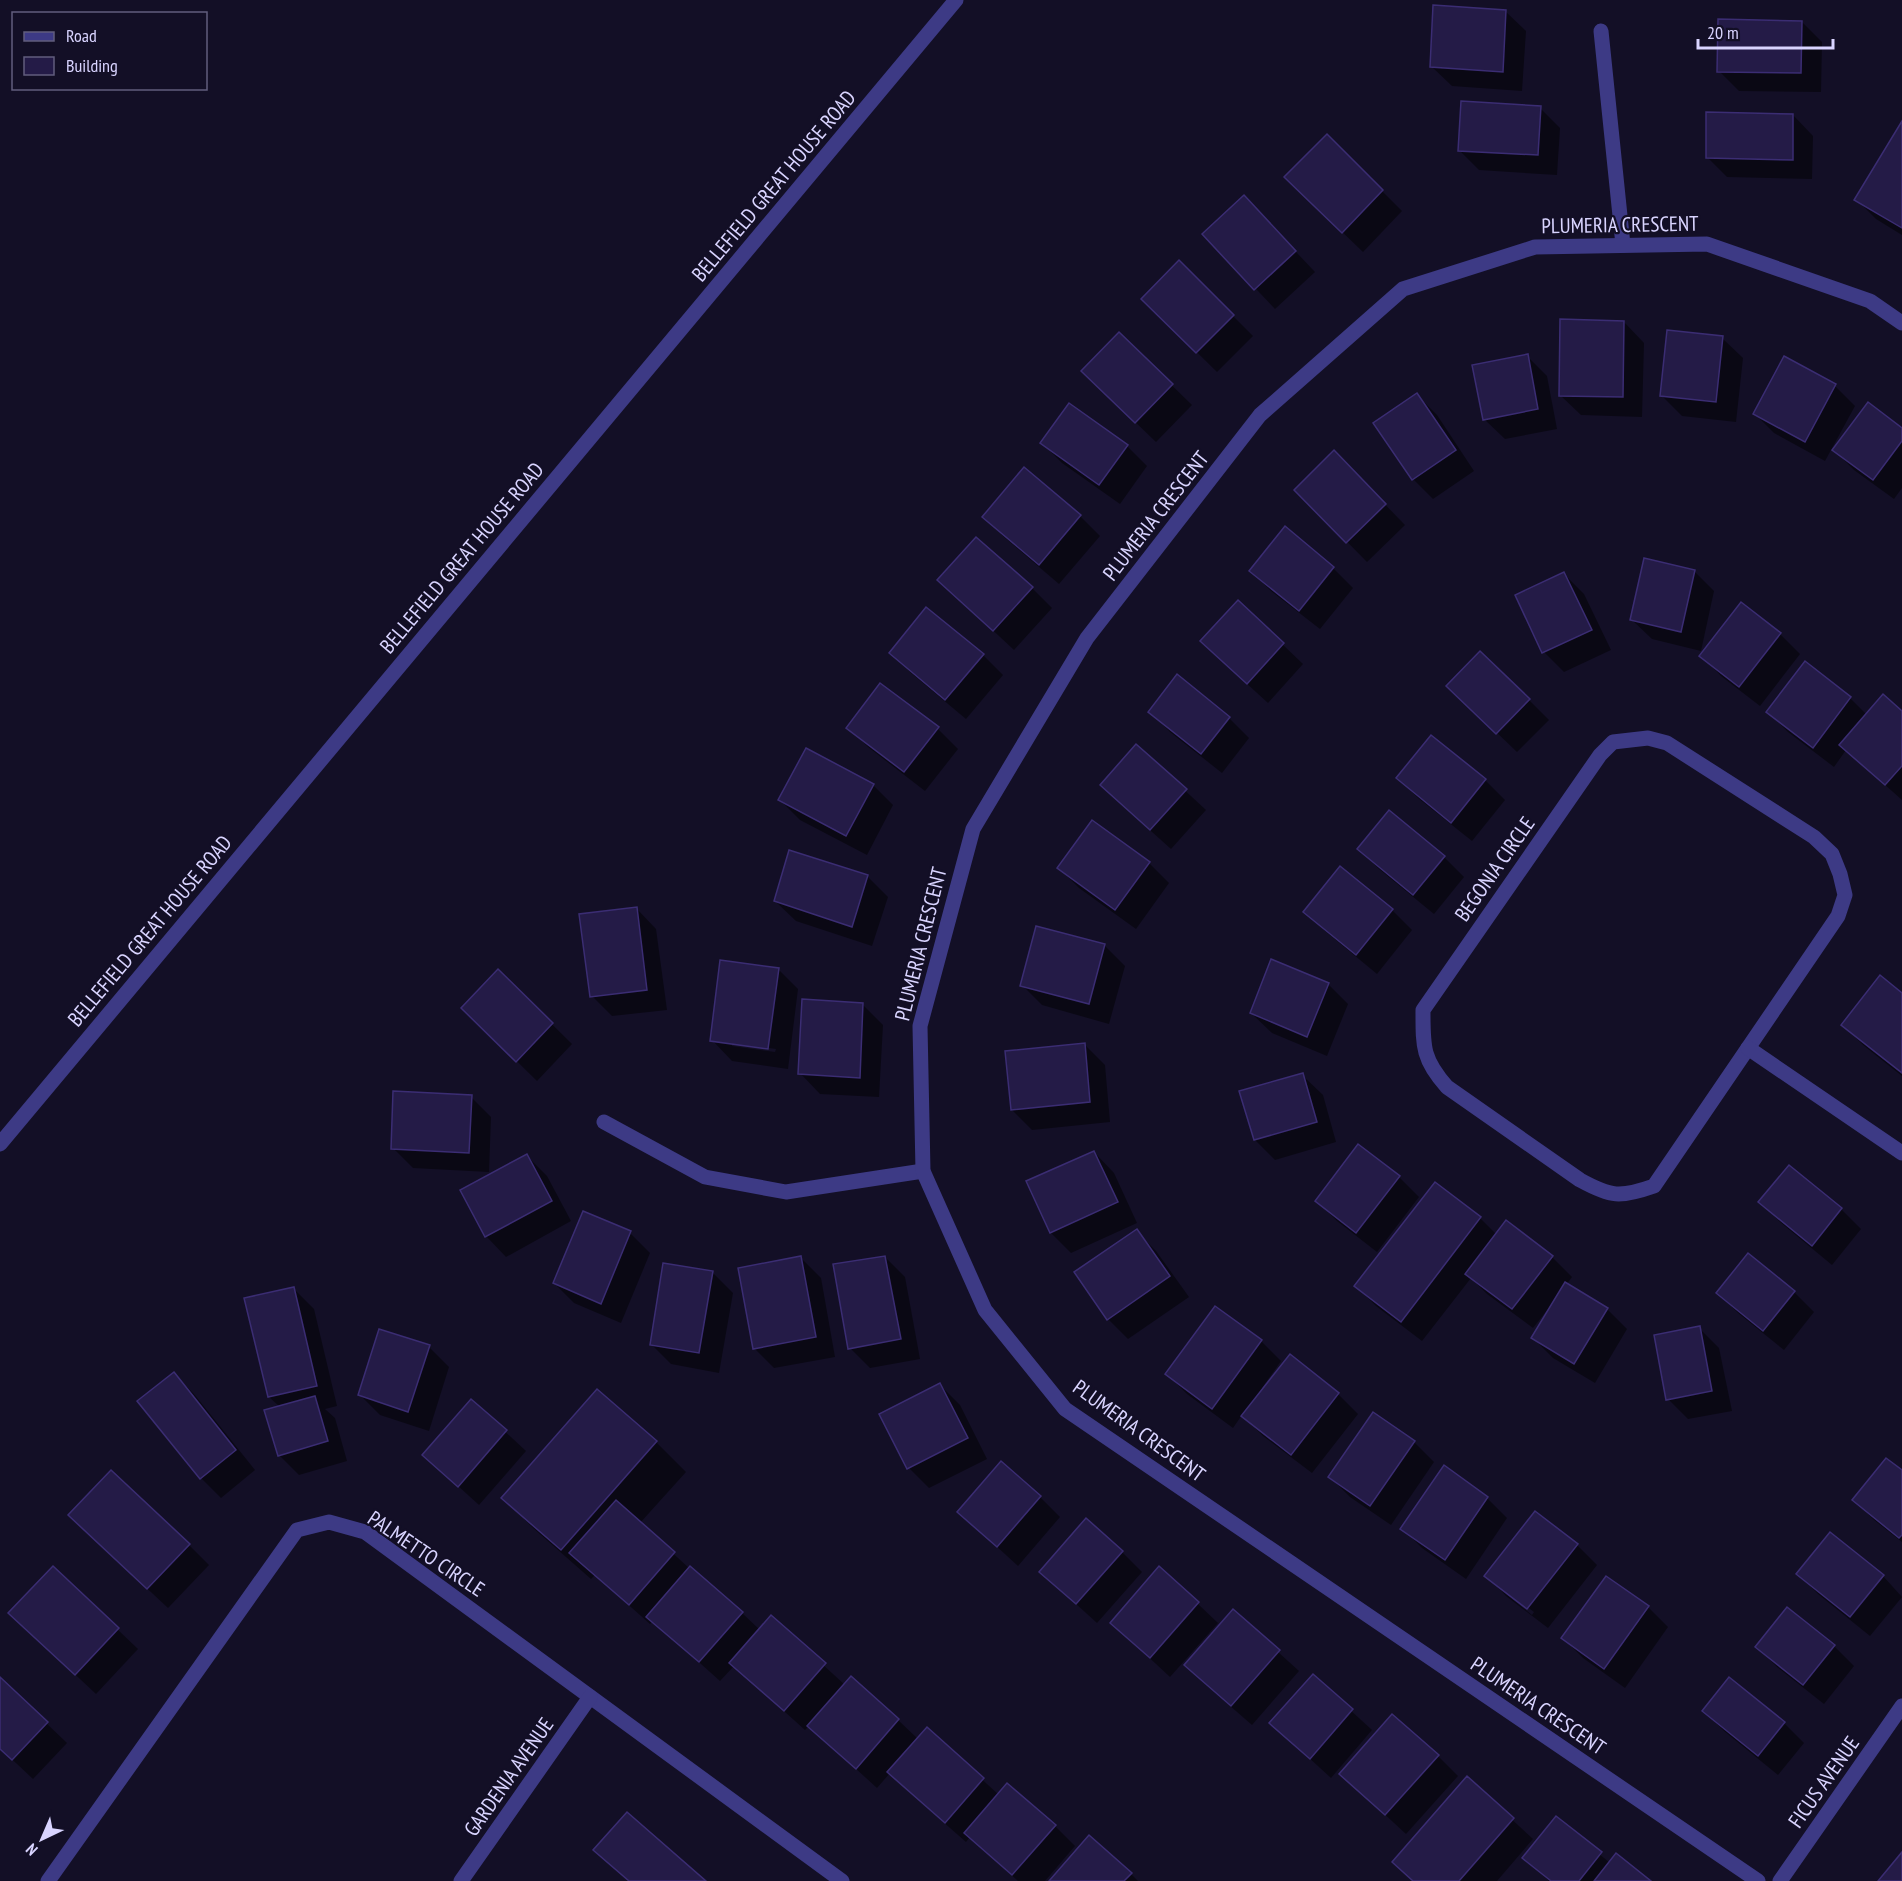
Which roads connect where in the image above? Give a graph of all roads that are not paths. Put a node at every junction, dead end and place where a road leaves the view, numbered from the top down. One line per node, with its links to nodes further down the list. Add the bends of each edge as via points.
1 (956, 0): 7 (street, BELLEFIELD GREAT HOUSE ROAD)
2 (1601, 31): 3 (street)
3 (1623, 245): 4 (street, PLUMERIA CRESCENT, via 1707,244 1870,301); 9 (street, PLUMERIA CRESCENT, via 1534,247 1403,289 1260,415 1087,638 973,829 920,1026)
4 (1902, 323)
5 (1748, 1048): 5 (street, BEGONIA CIRCLE, via 1838,915 1845,895 1832,854 1814,837 1667,742 1648,738 1613,742 1600,754 1423,1010 1426,1056 1433,1072 1447,1087 1580,1180 1599,1191 1632,1194 1654,1186); 8 (street)
6 (604, 1122): 9 (street, via 705,1177 786,1192)
7 (0, 1144)
8 (1902, 1153)
9 (923, 1171): 15 (street, PLUMERIA CRESCENT, via 985,1310 1065,1409)
10 (590, 1697): 12 (street, PALMETTO CIRCLE, via 364,1532 329,1522 297,1530); 13 (street, GARDENIA AVENUE); 14 (street, PALMETTO CIRCLE)
11 (1902, 1706): 16 (street, FICUS AVENUE)
12 (48, 1881)
13 (461, 1881)
14 (842, 1881)
15 (1758, 1881)
16 (1780, 1881)

